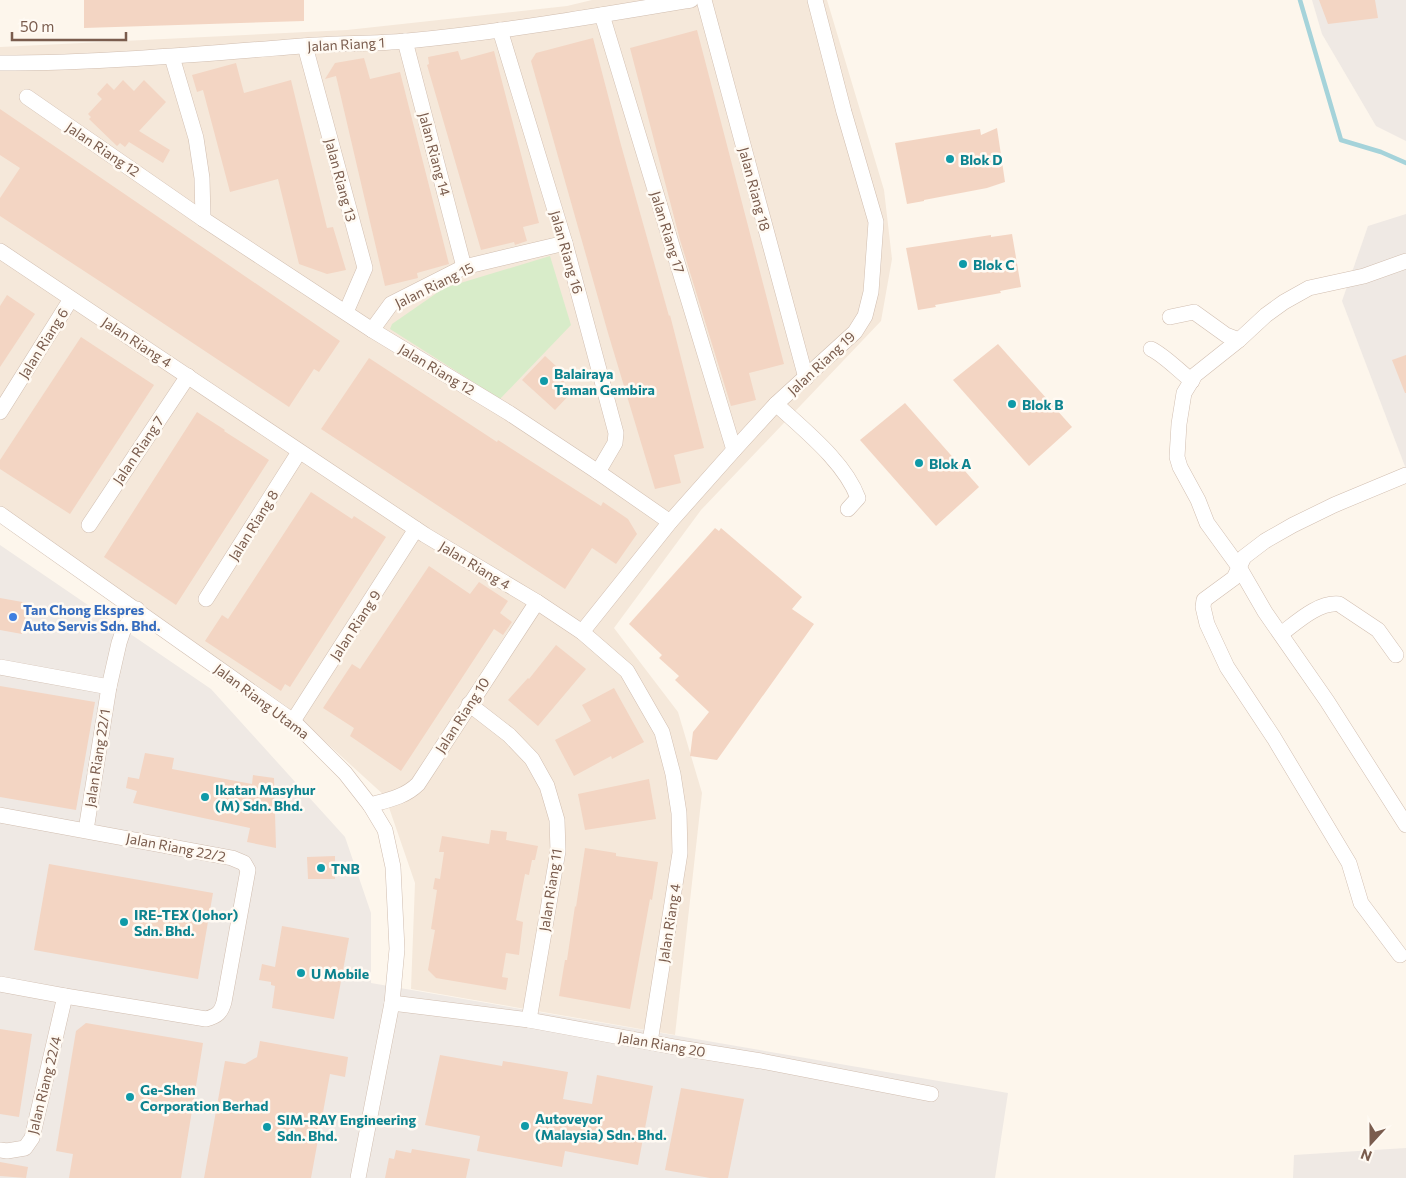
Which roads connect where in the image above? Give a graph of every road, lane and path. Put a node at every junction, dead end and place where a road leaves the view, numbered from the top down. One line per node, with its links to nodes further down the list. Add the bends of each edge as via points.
1 (691, 0): 4 (street, Jalan Riang 1)
2 (704, 0): 23 (street, Jalan Riang 18)
3 (815, 0): 23 (street, Jalan Riang 19, via 876,222 871,292 865,316 855,332)
4 (602, 15): 5 (street, Jalan Riang 1); 27 (street, Jalan Riang 17)
5 (500, 30): 6 (street, Jalan Riang 1); 12 (street, Jalan Riang 16)
6 (405, 41): 7 (street, Jalan Riang 1); 15 (street, Jalan Riang 14)
7 (305, 46): 8 (street, Jalan Riang 1); 17 (street, Jalan Riang 13, via 365,268)
8 (172, 57): 9 (street, Jalan Riang 1); 11 (street, via 196,138 202,178)
9 (0, 63)
10 (27, 97): 11 (street, Jalan Riang 12)
11 (203, 219): 17 (street, Jalan Riang 12)
12 (565, 243): 15 (street, Jalan Riang 15); 29 (street, Jalan Riang 16, via 616,433 615,443)
13 (0, 250): 16 (street, Jalan Riang 4)
14 (1406, 261): 20 (street, via 1364,276 1309,288 1266,315)
15 (464, 267): 19 (street, Jalan Riang 15, via 391,304)
16 (71, 299): 22 (street, Jalan Riang 4); 26 (street, Jalan Riang 6)
17 (346, 312): 19 (street, Jalan Riang 12)
18 (1170, 317): 20 (street, via 1194,312)
19 (372, 330): 29 (street, Jalan Riang 12, via 509,413)
20 (1239, 340): 24 (street, via 1195,375)
21 (1151, 349): 24 (street)
22 (188, 376): 28 (street, Jalan Riang 4); 34 (street, Jalan Riang 7)
23 (806, 378): 25 (street, Jalan Riang 19)
24 (1192, 381): 36 (street, via 1184,393 1177,457 1206,523)
25 (776, 404): 27 (street, Jalan Riang 19); 31 (street, via 830,455 853,485 858,498)
26 (0, 412)
27 (734, 450): 33 (street, Jalan Riang 19)
28 (299, 452): 35 (street, Jalan Riang 4); 37 (street, Jalan Riang 8)
29 (598, 472): 33 (street, Jalan Riang 12)
30 (1406, 474): 36 (street, via 1293,525 1244,557)
31 (848, 509)
32 (0, 514): 39 (street, Jalan Riang Utama)
33 (670, 522): 40 (street, Jalan Riang 19)
34 (89, 525)
35 (416, 529): 38 (street, Jalan Riang 4); 46 (street, Jalan Riang 9)
36 (1239, 567): 41 (street); 51 (street, via 1234,578 1204,600 1207,624 1227,667 1349,863 1361,903)
37 (206, 599)
38 (537, 602): 40 (street, Jalan Riang 4); 45 (street, Jalan Riang 10)
39 (137, 609): 44 (street, Jalan Riang 22/1, via 119,643); 46 (street, Jalan Riang Utama)
40 (582, 632): 56 (street, Jalan Riang 4, via 627,671 662,732 674,774 680,853)
41 (1281, 634): 42 (street, via 1308,613 1332,603 1339,604 1378,630); 49 (street)
42 (1396, 656)
43 (0, 667): 44 (street)
44 (109, 687): 50 (street, Jalan Riang 22/1)
45 (469, 704): 47 (street, Jalan Riang 10, via 418,784 403,796); 55 (street, Jalan Riang 11, via 509,735 532,759 547,786 557,820 558,851)
46 (293, 721): 47 (street, Jalan Riang Utama, via 345,773)
47 (370, 805): 54 (street, Jalan Riang Utama, via 385,830 393,867 397,949)
48 (0, 816): 50 (street, Jalan Riang 22/2)
49 (1406, 825)
50 (86, 830): 53 (street, Jalan Riang 22/2, via 232,858 247,866 248,876 222,1011 215,1016 206,1019)
51 (1400, 955)
52 (0, 984): 53 (street, Jalan Riang 22/2)
53 (65, 996): 58 (street, Jalan Riang 22/4, via 32,1138 25,1148)
54 (392, 1003): 55 (street, Jalan Riang 20); 59 (street, Jalan Riang Utama)
55 (529, 1020): 56 (street, Jalan Riang 20)
56 (650, 1042): 57 (street, Jalan Riang 20)
57 (931, 1094)
58 (0, 1150)
59 (358, 1178)

